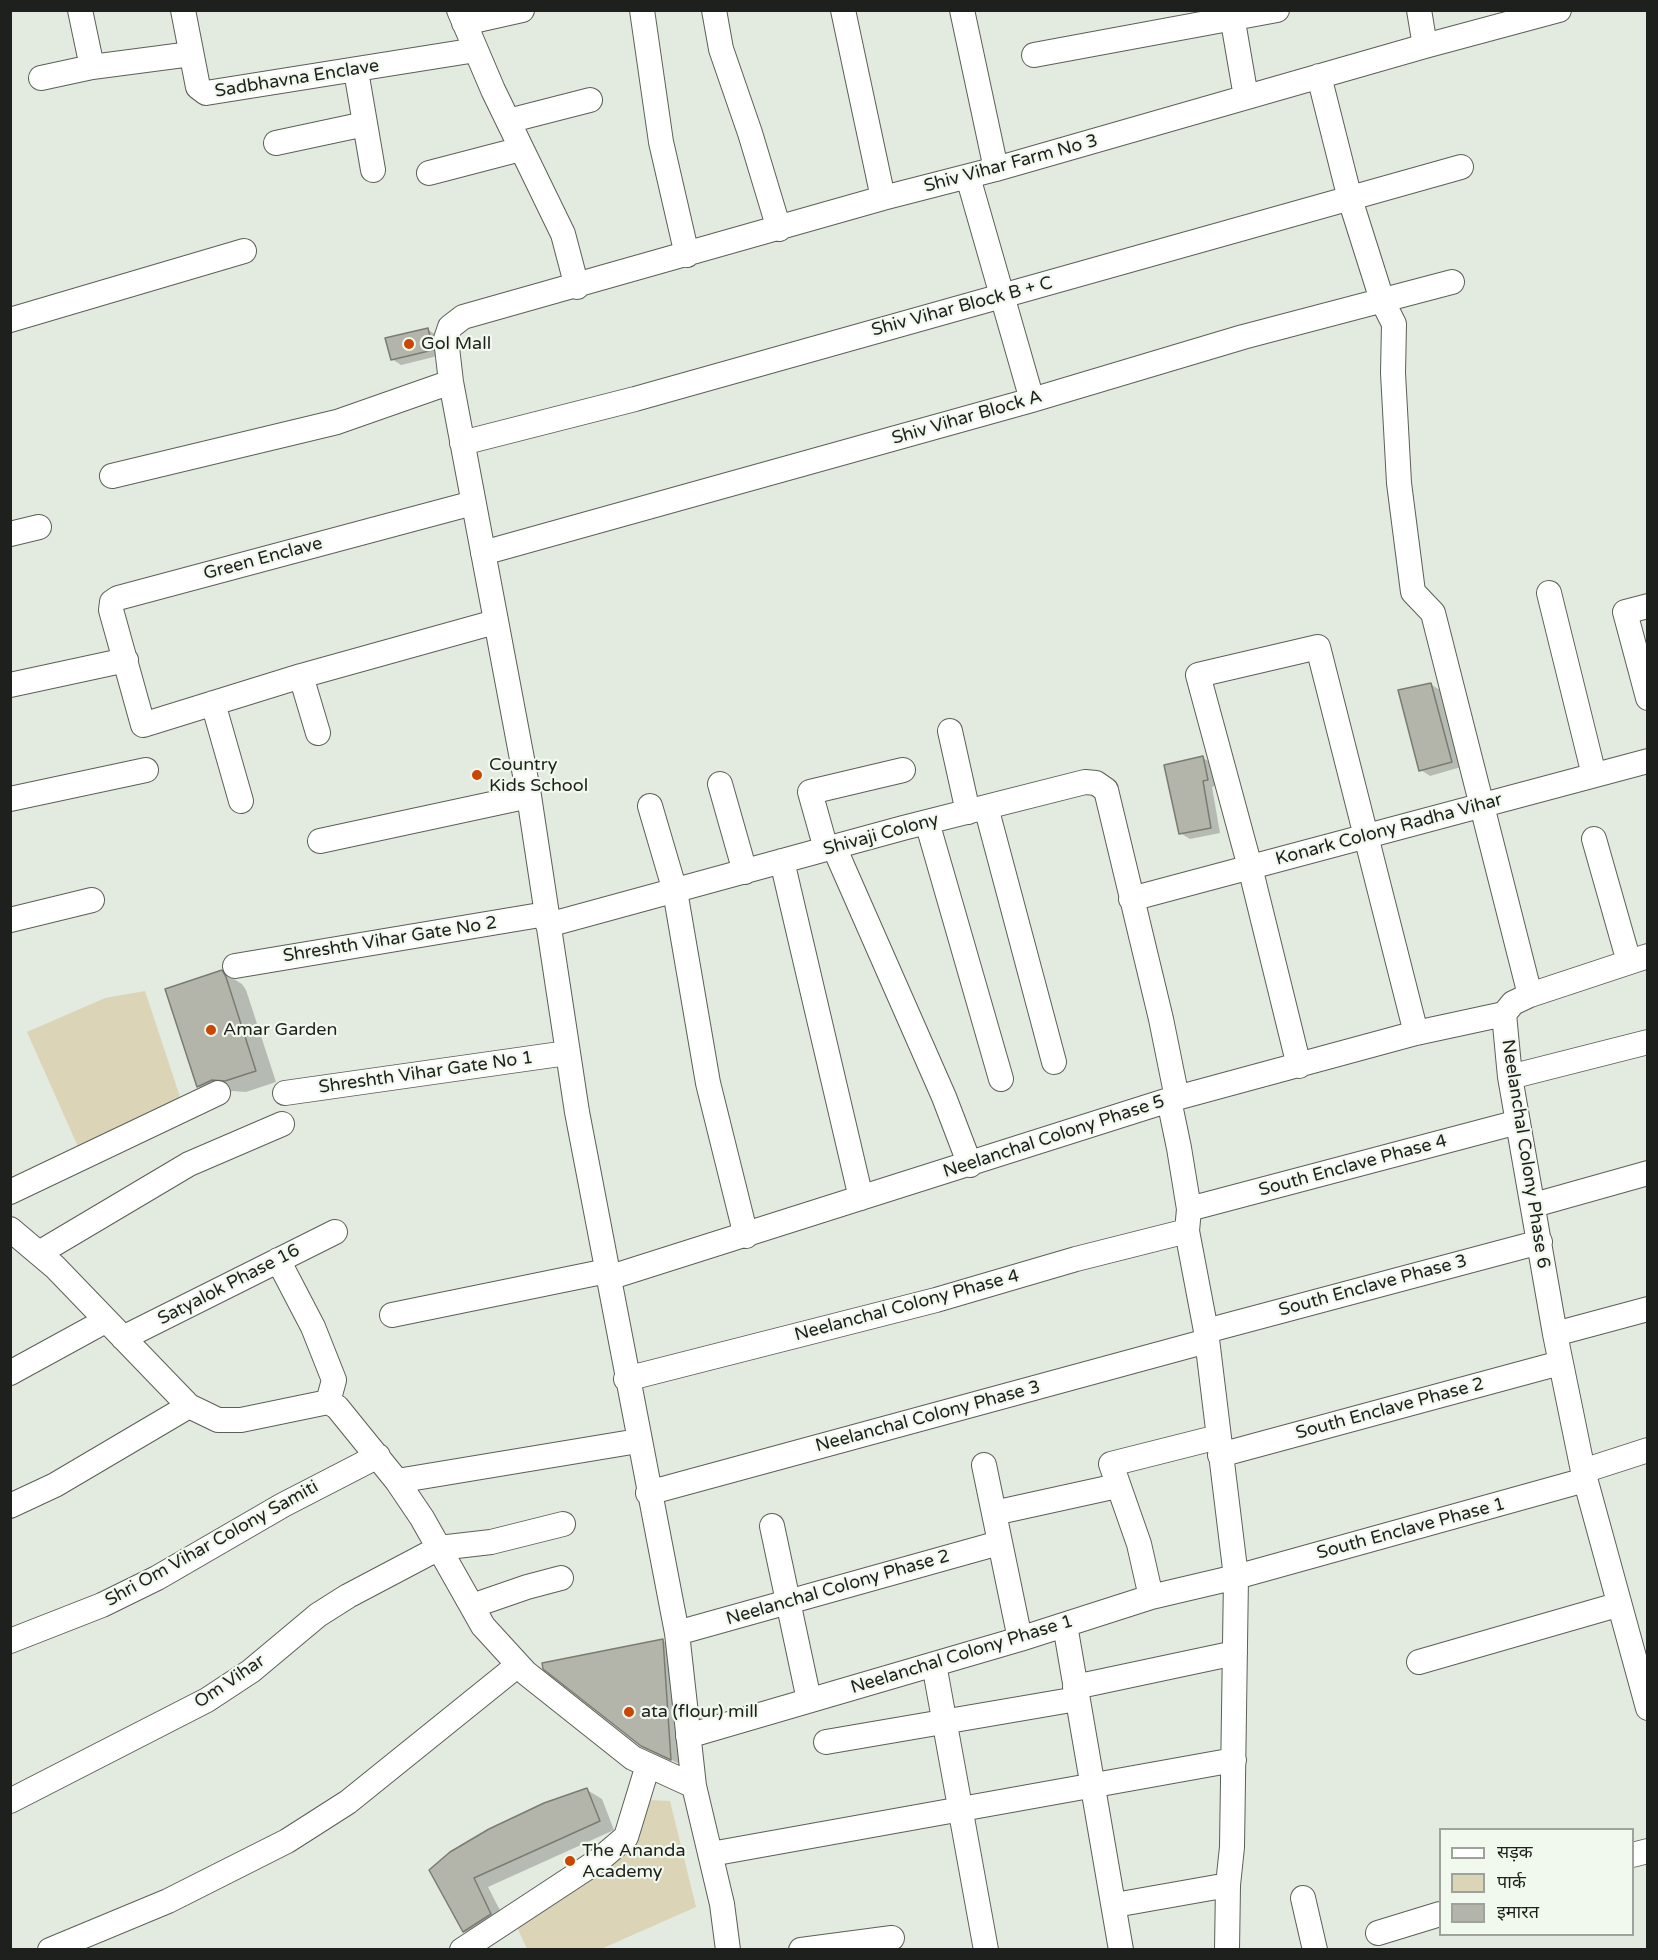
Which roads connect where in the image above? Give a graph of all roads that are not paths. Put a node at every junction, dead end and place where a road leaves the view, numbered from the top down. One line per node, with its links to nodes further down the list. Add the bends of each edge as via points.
1 (80, 10): 17 (street)
2 (183, 10): 15 (street, Sadbhavna Enclave)
3 (522, 10): 12 (street)
4 (642, 10): 36 (street, via 661,142)
5 (714, 10): 34 (street, via 720,50)
6 (843, 10): 32 (street)
7 (963, 10): 28 (street)
8 (1277, 10): 11 (street)
9 (1419, 10): 13 (street)
10 (1559, 10): 13 (street, Shiv Vihar Farm No 3)
11 (1232, 15): 16 (street); 21 (street)
12 (461, 17): 14 (street)
13 (1425, 46): 19 (street, Shiv Vihar Farm No 3)
14 (476, 50): 18 (street, Sadbhavna Enclave); 23 (street)
15 (191, 54): 17 (street); 18 (street, Sadbhavna Enclave, via 198,87 206,93)
16 (1034, 55)
17 (92, 67): 20 (street)
18 (356, 71): 24 (street)
19 (1319, 76): 21 (street, Shiv Vihar Farm No 3); 33 (street)
20 (41, 78)
21 (1246, 97): 28 (street, Shiv Vihar Farm No 3)
22 (590, 100): 23 (street)
23 (508, 121): 26 (street)
24 (365, 124): 25 (street); 29 (street)
25 (276, 142)
26 (521, 149): 30 (street); 38 (street, via 563,234)
27 (1461, 167): 33 (street, Shiv Vihar Block B + C)
28 (996, 169): 31 (street, Shiv Vihar Farm No 3)
29 (373, 170)
30 (429, 173)
31 (968, 177): 32 (street, Shiv Vihar Farm No 3); 39 (street)
32 (883, 198): 34 (street, Shiv Vihar Farm No 3)
33 (1350, 199): 39 (street, Shiv Vihar Block B + C); 40 (street)
34 (779, 229): 36 (street, Shiv Vihar Farm No 3)
35 (244, 251): 41 (street)
36 (687, 255): 38 (street, Shiv Vihar Farm No 3)
37 (1452, 282): 40 (street, Shiv Vihar Block A)
38 (577, 287): 42 (street, Shiv Vihar Farm No 3, via 463,317 450,327 446,339)
39 (1003, 296): 43 (street); 44 (street, Shiv Vihar Block B + C)
40 (1382, 300): 43 (street, Shiv Vihar Block A); 69 (street, via 1394,324 1398,472 1413,592 1433,613)
41 (10, 320)
42 (451, 382): 44 (street); 45 (street, via 337,422)
43 (1032, 400): 49 (street, Shiv Vihar Block A)
44 (462, 443): 46 (street)
45 (112, 476)
46 (473, 503): 49 (street); 53 (street, Green Enclave, via 118,597 111,610)
47 (39, 527): 48 (street)
48 (10, 534)
49 (483, 553): 52 (street)
50 (1549, 593): 63 (street)
51 (1647, 606): 56 (street, via 1625,612)
52 (495, 622): 54 (street); 65 (street)
53 (126, 660): 55 (street); 57 (street, Green Enclave, via 143,724)
54 (302, 676): 57 (street); 59 (street)
55 (10, 685)
56 (1647, 698)
57 (213, 703): 67 (street)
58 (950, 731): 70 (street)
59 (318, 733)
60 (1647, 761): 63 (street, Konark Colony Radha Vihar)
61 (146, 770): 66 (street)
62 (903, 770): 75 (street, via 810,792)
63 (1594, 776): 69 (street, Konark Colony Radha Vihar)
64 (720, 784): 78 (street)
65 (529, 795): 74 (street); 82 (street)
66 (10, 799)
67 (241, 801)
68 (650, 806): 79 (street)
69 (1483, 806): 72 (street, Konark Colony Radha Vihar); 86 (street)
70 (977, 809): 71 (street, Shivaji Colony); 80 (street, Shivaji Colony, via 1085,782 1096,783 1106,790); 91 (street)
71 (927, 822): 75 (street, Shivaji Colony); 94 (street)
72 (1365, 836): 77 (street, Konark Colony Radha Vihar); 77 (street, via 1318,647 1198,675); 88 (street)
73 (1594, 839): 84 (street)
74 (320, 841)
75 (830, 848): 76 (street, Shivaji Colony); 100 (street, via 944,1097)
76 (782, 861): 78 (street, Shivaji Colony); 103 (street)
77 (1250, 867): 80 (street, Konark Colony Radha Vihar); 92 (street)
78 (746, 872): 79 (street, Shivaji Colony)
79 (675, 891): 82 (street, Shivaji Colony); 108 (street, via 708,1083)
80 (1131, 899): 97 (street, Shivaji Colony)
81 (92, 900): 83 (street)
82 (547, 919): 85 (street, Shreshth Vihar Gate No 2); 90 (street)
83 (10, 920)
84 (1638, 959): 86 (street, Neelanchal Colony Phase 6)
85 (235, 966)
86 (1530, 994): 87 (street, Neelanchal Colony Phase 6)
87 (1503, 1014): 88 (street, Neelanchal Colony Phase 5); 93 (street, Neelanchal Colony Phase 6)
88 (1416, 1034): 92 (street, Neelanchal Colony Phase 5)
89 (1647, 1042): 93 (street)
90 (567, 1053): 96 (street, Shreshth Vihar Gate No 1); 112 (street)
91 (1054, 1062)
92 (1299, 1066): 97 (street, Neelanchal Colony Phase 5)
93 (1510, 1077): 98 (street, Neelanchal Colony Phase 6)
94 (1001, 1079)
95 (218, 1092): 102 (street)
96 (285, 1093)
97 (1173, 1099): 100 (street, Neelanchal Colony Phase 5); 105 (street, Shivaji Colony)
98 (1518, 1122): 104 (street, Neelanchal Colony Phase 6); 105 (street, South Enclave Phase 4)
99 (282, 1124): 110 (street, via 189,1164)
100 (970, 1165): 103 (street, Neelanchal Colony Phase 5)
101 (1647, 1173): 104 (street)
102 (10, 1192)
103 (861, 1198): 108 (street, Neelanchal Colony Phase 5)
104 (1534, 1205): 109 (street, Neelanchal Colony Phase 6)
105 (1188, 1220): 117 (street, Shivaji Colony); 121 (street, Neelanchal Colony Phase 4, via 1076,1259 936,1300)
106 (10, 1229): 110 (street)
107 (335, 1232): 111 (street, Satyalok Phase 16)
108 (746, 1236): 112 (street, Neelanchal Colony Phase 5)
109 (1540, 1242): 116 (street, Neelanchal Colony Phase 6); 117 (street, South Enclave Phase 3)
110 (39, 1253): 115 (street)
111 (278, 1260): 118 (street, Satyalok Phase 16); 122 (street, via 313,1327 334,1380)
112 (608, 1274): 114 (street, Neelanchal Colony Phase 5); 121 (street)
113 (1647, 1310): 116 (street)
114 (392, 1315)
115 (105, 1321): 118 (street); 120 (street)
116 (1555, 1334): 119 (street, Neelanchal Colony Phase 6)
117 (1206, 1336): 125 (street, Shivaji Colony); 132 (street, Neelanchal Colony Phase 3)
118 (123, 1338): 123 (street)
119 (1560, 1362): 125 (street, South Enclave Phase 2); 129 (street, Neelanchal Colony Phase 6)
120 (10, 1373)
121 (626, 1379): 124 (street)
122 (328, 1402): 123 (street, via 241,1420 218,1420); 127 (street, via 337,1407)
123 (189, 1406): 133 (street, via 55,1485)
124 (639, 1441): 130 (street); 132 (street)
125 (1219, 1446): 131 (street, South Enclave Phase 2, via 1111,1464); 139 (street, Shivaji Colony)
126 (1647, 1450): 129 (street, South Enclave Phase 1)
127 (378, 1456): 130 (street); 148 (street, Shri Om Vihar Colony Samiti, via 157,1578 102,1605)
128 (984, 1465): 134 (street)
129 (1584, 1476): 139 (street, South Enclave Phase 1); 143 (street, Neelanchal Colony Phase 6)
130 (397, 1481): 138 (street)
131 (1117, 1486): 134 (street); 141 (street, via 1139,1544)
132 (648, 1493): 146 (street)
133 (10, 1506)
134 (994, 1513): 137 (street)
135 (563, 1524): 138 (street, via 491,1542)
136 (772, 1526): 142 (street)
137 (999, 1543): 142 (street, Neelanchal Colony Phase 2); 147 (street)
138 (439, 1548): 144 (street); 164 (street, Om Vihar, via 318,1615 251,1671 207,1700)
139 (1236, 1577): 141 (street, Neelanchal Colony Phase 1); 149 (street, Shivaji Colony)
140 (561, 1578): 144 (street)
141 (1151, 1598): 145 (street, Neelanchal Colony Phase 1)
142 (787, 1601): 146 (street, Neelanchal Colony Phase 2); 155 (street)
143 (1617, 1605): 150 (street); 153 (street, Neelanchal Colony Phase 6)
144 (472, 1606): 152 (street, via 483,1626)
145 (1065, 1625): 147 (street, Neelanchal Colony Phase 1); 154 (street)
146 (676, 1633): 158 (street)
147 (1020, 1639): 151 (street, Neelanchal Colony Phase 1)
148 (10, 1641)
149 (1235, 1653): 154 (street); 160 (street, Shivaji Colony)
150 (1419, 1662)
151 (934, 1664): 155 (street, Neelanchal Colony Phase 1); 157 (street)
152 (518, 1665): 161 (street, via 633,1758); 173 (street, via 348,1802 287,1841 168,1901)
153 (1643, 1674): 156 (street, Neelanchal Colony Phase 6)
154 (1076, 1693): 157 (street); 162 (street)
155 (809, 1700): 158 (street, Neelanchal Colony Phase 1)
156 (1647, 1708)
157 (943, 1721): 159 (street); 165 (street)
158 (688, 1736): 163 (street)
159 (826, 1742)
160 (1233, 1760): 162 (street); 167 (street, Shivaji Colony, via 1232,1847)
161 (648, 1765): 163 (street); 174 (street, via 626,1837 599,1860)
162 (1092, 1785): 165 (street); 169 (street)
163 (694, 1786): 166 (street)
164 (10, 1801)
165 (960, 1809): 166 (street); 177 (street)
166 (711, 1854): 175 (street)
167 (1227, 1885): 169 (street); 179 (street, Shivaji Colony)
168 (1303, 1898): 180 (street)
169 (1115, 1905): 178 (street)
170 (1439, 1914): 171 (street)
171 (1378, 1933)
172 (892, 1938): 176 (street)
173 (50, 1950)
174 (462, 1950)
175 (728, 1950)
176 (801, 1950)
177 (986, 1950)
178 (1121, 1950)
179 (1227, 1950)
180 (1316, 1950)

